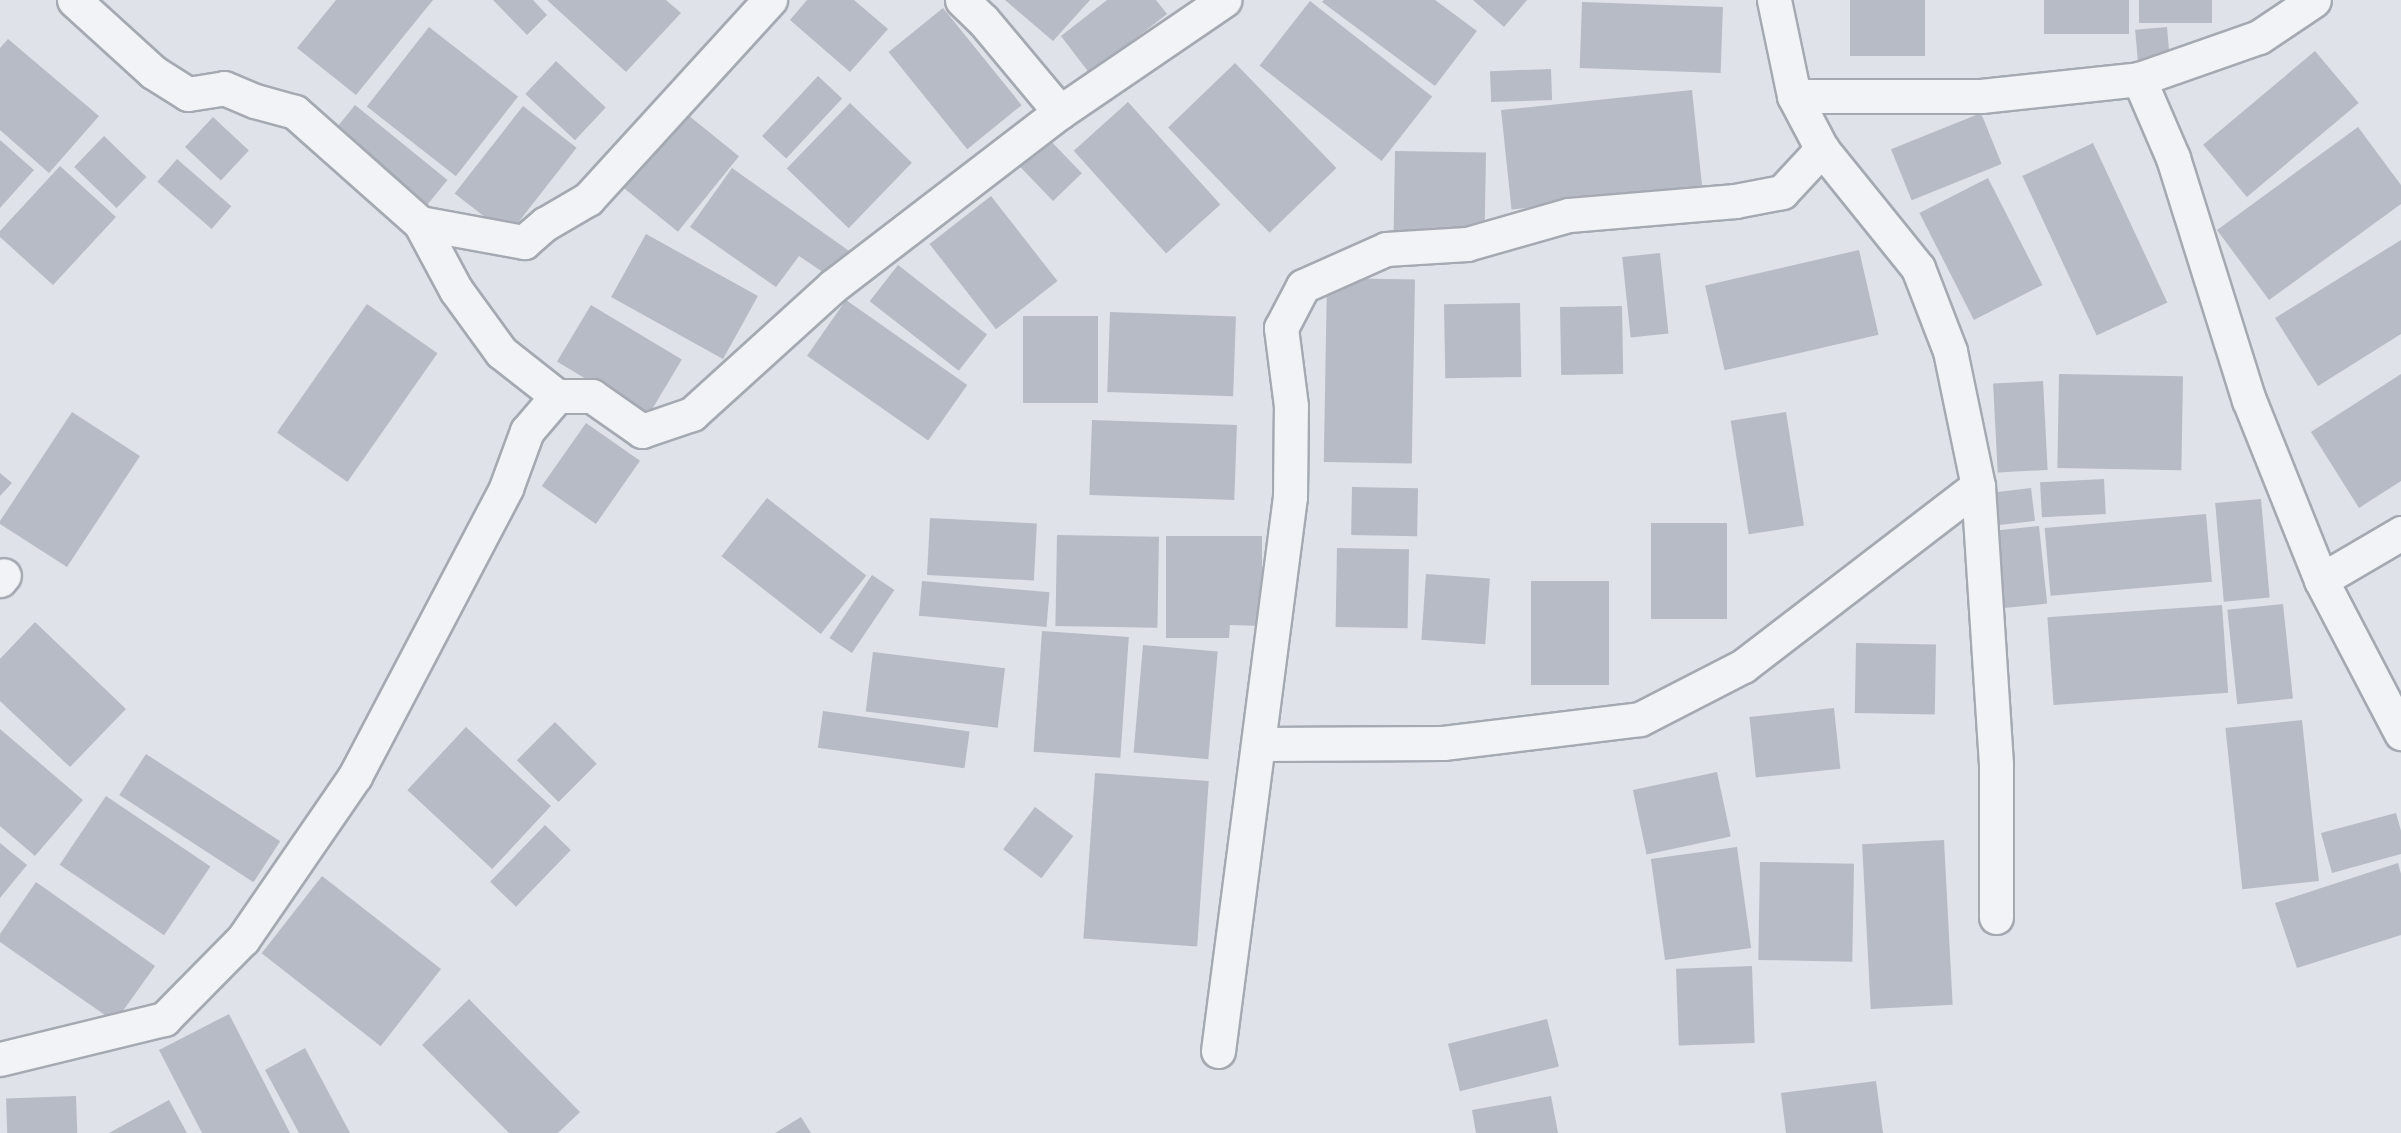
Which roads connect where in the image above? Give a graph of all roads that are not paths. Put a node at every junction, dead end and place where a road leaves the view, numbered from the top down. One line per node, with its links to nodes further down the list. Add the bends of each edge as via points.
1 (74, 0): 11 (street, via 153,72 188,94 224,88 295,112)
2 (770, 0): 11 (street, via 588,199 524,242)
3 (962, 0): 9 (street)
4 (1224, 0): 9 (street)
5 (1774, 0): 8 (street)
6 (2314, 0): 7 (street, via 2259,37)
7 (2139, 80): 8 (street, via 1981,96); 15 (street, via 2172,159 2249,400)
8 (1794, 96): 10 (street)
9 (1060, 112): 12 (street, via 833,286 693,414 642,431 592,396)
10 (1822, 149): 13 (street, via 1918,268 1950,351); 17 (street, via 1782,192 1735,201 1569,215 1467,244 1386,249 1304,286 1281,328 1290,406 1290,497)
11 (420, 223): 12 (street, via 456,290 501,352)
12 (557, 396): 20 (street, via 527,431 506,488 355,777 243,939 164,1019)
13 (1978, 486): 17 (street, via 1743,666 1640,719 1443,743); 18 (street, via 1996,764)
14 (2401, 533): 15 (street)
15 (2321, 580): 16 (street)
16 (2401, 733)
17 (1259, 744): 19 (street)
18 (1996, 917)
19 (1218, 1051)
20 (0, 1059)

